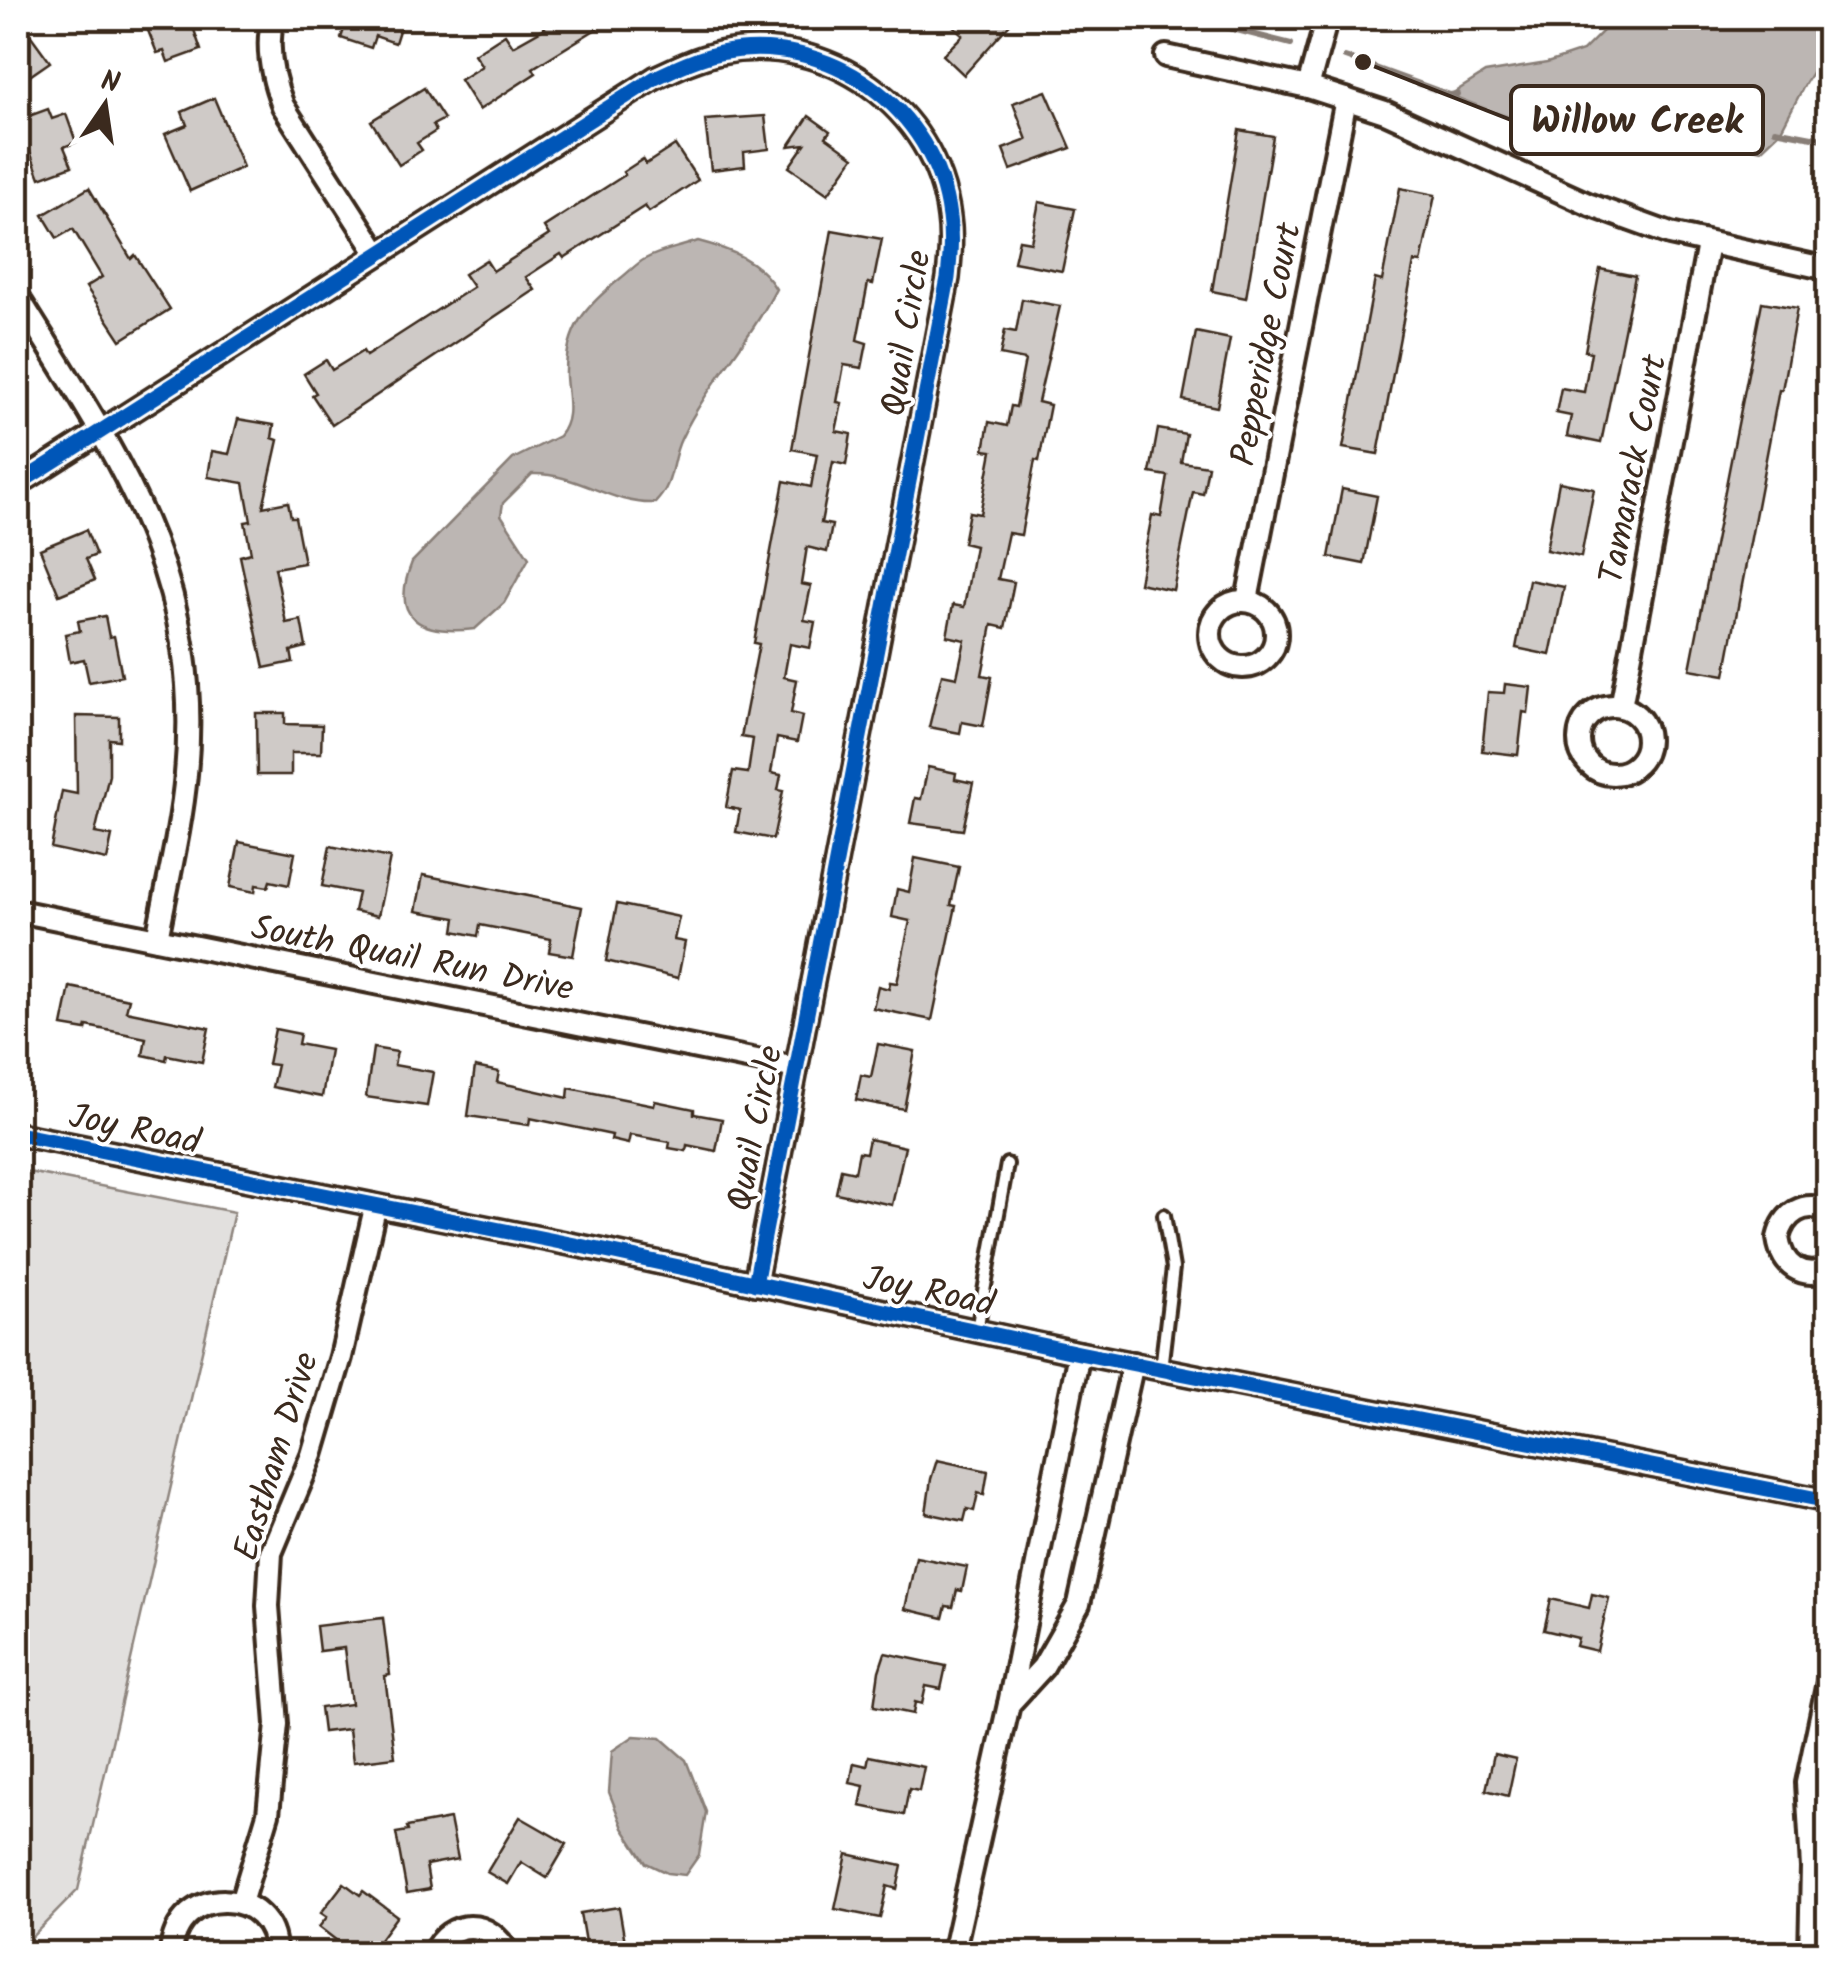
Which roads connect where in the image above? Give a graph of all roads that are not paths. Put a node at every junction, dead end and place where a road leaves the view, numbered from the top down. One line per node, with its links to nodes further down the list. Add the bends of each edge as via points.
1 (273, 18): 7 (street, via 269,51 283,106)
2 (1326, 18): 4 (street)
3 (1166, 56): 4 (street)
4 (1308, 87): 5 (street)
5 (1346, 100): 6 (street, via 1590,205); 12 (street, Pepperidge Court)
6 (1708, 244): 8 (street); 13 (street, Tamarack Court)
7 (378, 254): 10 (street, Quail Circle); 16 (street, Quail Circle, via 655,78 722,53 786,52 838,66 888,99 928,152 949,215 948,278)
8 (1828, 269)
9 (18, 297): 10 (street)
10 (101, 430): 11 (street, Quail Circle); 15 (street, via 159,548 185,660 186,774)
11 (18, 484)
12 (1247, 600)
13 (1621, 706)
14 (18, 911): 15 (street, South Quail Run Drive)
15 (157, 939): 16 (street, South Quail Run Drive)
16 (796, 1068): 23 (street, Quail Circle)
17 (18, 1134): 19 (street, Joy Road)
18 (1007, 1164): 24 (lane)
19 (375, 1208): 23 (street, Joy Road); 33 (street, Eastham Drive, via 312,1455 272,1553 268,1606 277,1724 268,1814)
20 (1828, 1211): 22 (street, via 1796,1210 1778,1238 1794,1268 1815,1274)
21 (1164, 1214): 27 (lane, via 1174,1268)
22 (1828, 1269)
23 (755, 1284): 24 (street, Joy Road)
24 (977, 1331): 25 (street, Joy Road)
25 (1079, 1353): 26 (street, Joy Road); 30 (street)
26 (1134, 1363): 27 (street, Joy Road); 30 (street, via 1079,1604 1043,1667)
27 (1161, 1368): 28 (street, Joy Road)
28 (1828, 1501)
29 (1828, 1682): 32 (street, via 1807,1783)
30 (1009, 1704): 38 (street)
31 (1828, 1828): 32 (street)
32 (1812, 1868): 39 (street)
33 (241, 1903): 34 (street, via 199,1906 182,1919); 35 (street, via 269,1928)
34 (171, 1954)
35 (275, 1954)
36 (432, 1954): 37 (street, via 442,1938 470,1926 486,1928)
37 (508, 1954)
38 (953, 1954)
39 (1810, 1954)

